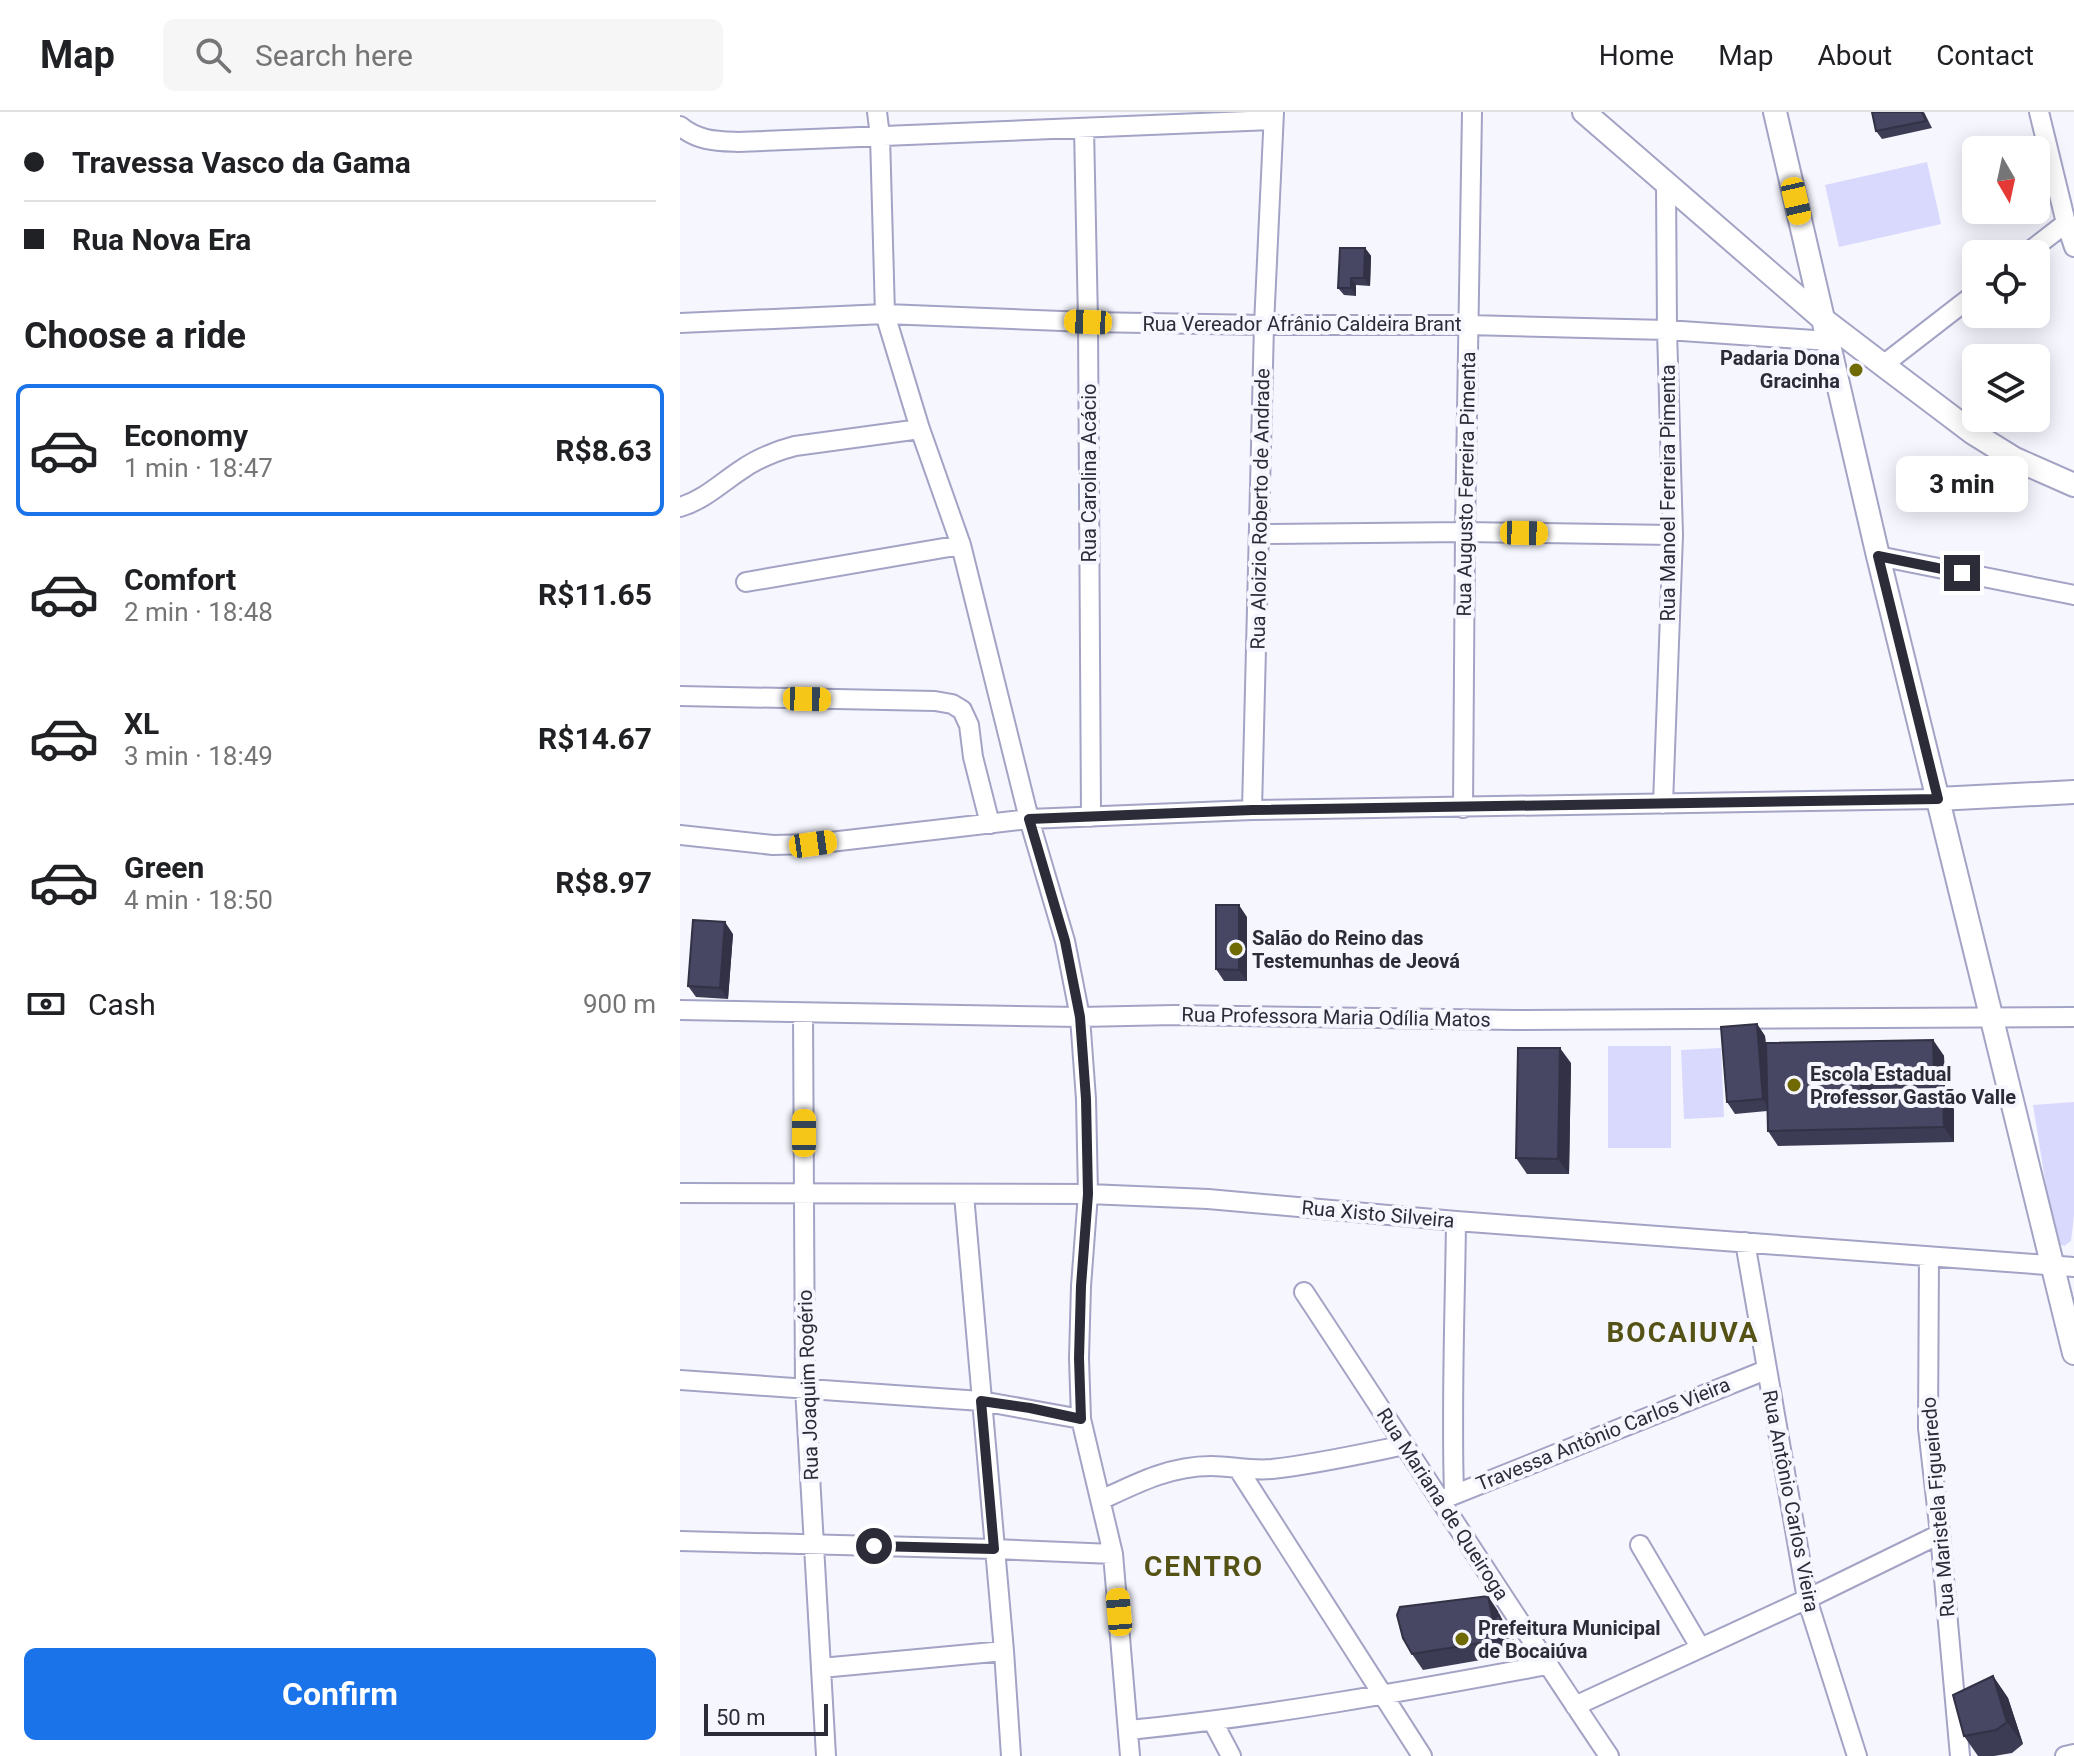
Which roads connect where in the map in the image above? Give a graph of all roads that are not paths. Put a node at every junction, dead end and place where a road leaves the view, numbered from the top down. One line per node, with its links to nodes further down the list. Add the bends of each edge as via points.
1 (877, 112): 10 (street)
2 (1472, 112): 20 (street, Rua Augusto Ferreira Pimenta)
3 (1584, 112): 11 (street)
4 (1775, 112): 22 (street)
5 (2039, 112): 12 (street)
6 (1273, 116): 7 (street); 19 (street, Rua Aloizio Roberto de Andrade)
7 (1170, 118): 9 (street)
8 (680, 126): 10 (street, via 706,140 738,142)
9 (1084, 128): 10 (street); 17 (street, Rua Carolina Acácio)
10 (880, 136): 16 (street)
11 (1666, 183): 21 (street, Rua Manoel Ferreira Pimenta); 22 (street)
12 (2066, 223): 13 (street); 14 (street)
13 (2044, 240)
14 (2073, 243)
15 (1962, 304): 23 (street)
16 (885, 314): 17 (street, Rua Vereador Afrânio Caldeira Brant); 18 (street, Rua Vereador Afrânio Caldeira Brant); 24 (street)
17 (1088, 322): 19 (street, Rua Vereador Afrânio Caldeira Brant); 40 (street, Rua Carolina Acácio)
18 (680, 323)
19 (1264, 325): 20 (street, Rua Vereador Afrânio Caldeira Brant); 28 (street, Rua Aloizio Roberto de Andrade)
20 (1468, 325): 21 (street, Rua Vereador Afrânio Caldeira Brant); 27 (street, Rua Augusto Ferreira Pimenta)
21 (1667, 330): 22 (street, Rua Vereador Afrânio Caldeira Brant); 29 (street, Rua Manoel Ferreira Pimenta)
22 (1826, 330): 23 (street); 31 (street)
23 (1883, 365): 25 (street, via 1973,433)
24 (920, 429): 26 (street, via 777,450); 30 (street)
25 (2074, 485)
26 (680, 507)
27 (1465, 532): 28 (street); 29 (street); 38 (street, Rua Augusto Ferreira Pimenta)
28 (1260, 534): 39 (street, Rua Aloizio Roberto de Andrade)
29 (1673, 535): 37 (street, Rua Manoel Ferreira Pimenta)
30 (961, 545): 32 (street); 41 (street)
31 (1878, 556): 33 (street); 36 (street)
32 (746, 582)
33 (2074, 595)
34 (680, 696): 42 (street, via 952,704 969,725)
35 (2074, 792): 36 (street)
36 (1938, 799): 37 (street); 48 (street)
37 (1663, 804): 38 (street)
38 (1463, 808): 39 (street)
39 (1252, 810): 40 (street)
40 (1091, 817): 41 (street)
41 (1029, 819): 42 (street); 46 (street, via 1065,941)
42 (990, 824): 43 (street, via 813,844)
43 (680, 835)
44 (680, 1010): 45 (street, Rua Professora Maria Odília Matos)
45 (803, 1013): 46 (street, Rua Professora Maria Odília Matos); 50 (street, Rua Joaquim Rogério)
46 (1080, 1017): 48 (street, Rua Professora Maria Odília Matos); 51 (street)
47 (2074, 1017): 48 (street, Rua Professora Maria Odília Matos)
48 (1992, 1018): 56 (street)
49 (680, 1193): 50 (street, Rua Xisto Silveira)
50 (804, 1193): 52 (street, Rua Xisto Silveira); 61 (street, Rua Joaquim Rogério)
51 (1088, 1194): 52 (street, Rua Xisto Silveira); 53 (street, Rua Xisto Silveira); 63 (street, via 1081,1286)
52 (964, 1195): 62 (street)
53 (1456, 1221): 54 (street, Rua Xisto Silveira); 66 (street)
54 (1745, 1242): 55 (street, Rua Xisto Silveira); 59 (street, Rua Antônio Carlos Vieira)
55 (1929, 1257): 56 (street, Rua Xisto Silveira); 68 (street, Rua Maristela Figueiredo, via 1928,1428)
56 (2063, 1266): 58 (street)
57 (1304, 1292): 64 (street, Rua Mariana de Queiroga)
58 (2074, 1353)
59 (1766, 1370): 66 (street, Travessa Antônio Carlos Vieira); 74 (street, Rua Antônio Carlos Vieira)
60 (680, 1380): 61 (street)
61 (805, 1388): 62 (street); 70 (street, Rua Joaquim Rogério)
62 (981, 1401): 63 (street); 72 (street)
63 (1081, 1419): 67 (street)
64 (1405, 1445): 65 (street, via 1295,1466); 66 (street, Rua Mariana de Queiroga)
65 (1239, 1470): 67 (street, via 1179,1468); 79 (street)
66 (1448, 1496): 77 (street, Rua Mariana de Queiroga)
67 (1101, 1500): 73 (street)
68 (1940, 1534): 74 (street); 91 (street, Rua Maristela Figueiredo)
69 (680, 1541): 70 (street)
70 (814, 1544): 72 (street); 78 (street, Rua Joaquim Rogério)
71 (1640, 1545): 75 (street)
72 (994, 1549): 73 (street); 76 (street)
73 (1113, 1554): 82 (street)
74 (1807, 1599): 75 (street); 90 (street, Rua Antônio Carlos Vieira)
75 (1700, 1647): 80 (street)
76 (1004, 1651): 78 (street); 85 (street)
77 (1547, 1665): 79 (street); 80 (street, Rua Mariana de Queiroga)
78 (821, 1668): 84 (street, Rua Joaquim Rogério)
79 (1384, 1695): 81 (street); 88 (street)
80 (1575, 1706): 89 (street, Rua Mariana de Queiroga)
81 (1213, 1722): 82 (street); 87 (street)
82 (1129, 1730): 86 (street)
83 (2074, 1754): 92 (street)
84 (826, 1756)
85 (1011, 1756)
86 (1130, 1756)
87 (1231, 1756)
88 (1422, 1756)
89 (1609, 1756)
90 (1857, 1756)
91 (1960, 1756)
92 (2065, 1756)

